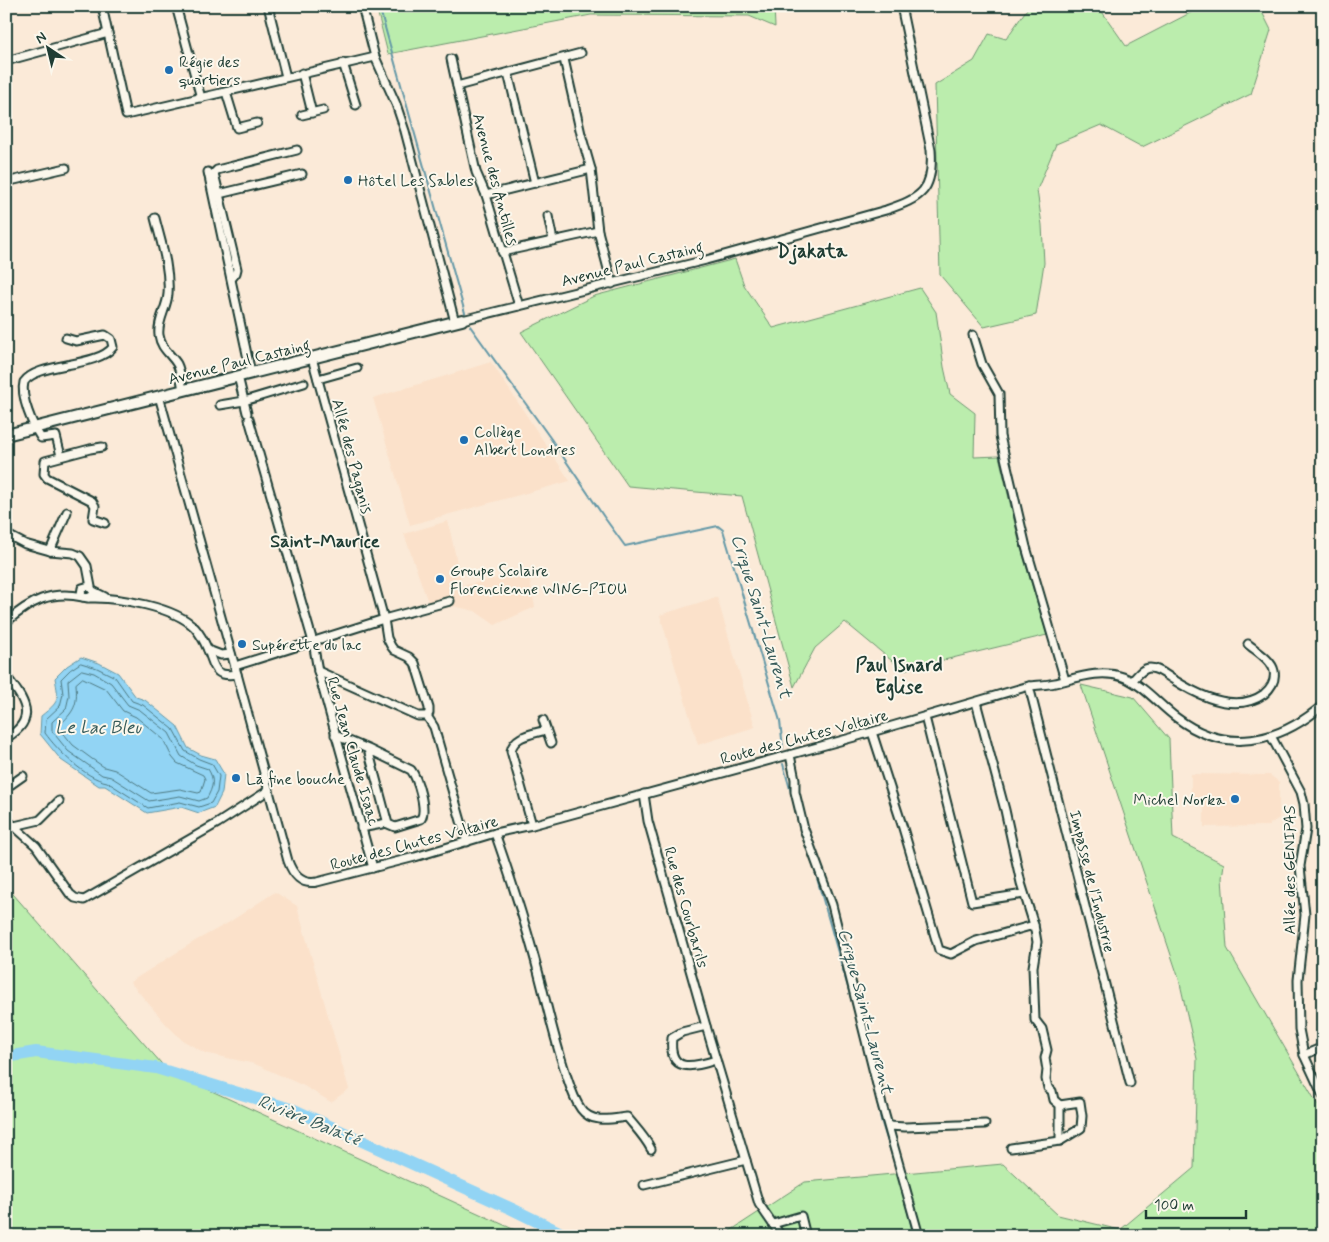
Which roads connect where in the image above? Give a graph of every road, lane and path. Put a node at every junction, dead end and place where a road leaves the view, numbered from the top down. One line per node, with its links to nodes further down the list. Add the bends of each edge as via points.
1 (102, 6): 6 (street)
2 (176, 6): 18 (street)
3 (268, 6): 15 (street)
4 (362, 6): 8 (street)
5 (901, 6): 39 (street, Avenue Paul Castaing, via 931,150 932,170 923,192 886,210)
6 (108, 33): 11 (street); 18 (street, via 126,115)
7 (582, 53): 9 (street)
8 (375, 57): 12 (street); 41 (street, via 405,131)
9 (564, 58): 14 (street); 26 (street)
10 (451, 59): 16 (street, Avenue des Antilles)
11 (6, 62)
12 (344, 63): 13 (street); 19 (street)
13 (302, 73): 15 (street); 21 (street)
14 (508, 74): 16 (street); 30 (street)
15 (286, 77): 17 (street)
16 (458, 86): 32 (street, Avenue des Antilles, via 476,172)
17 (226, 92): 18 (street); 23 (street, via 237,128)
18 (200, 98)
19 (356, 105)
20 (323, 110): 21 (street)
21 (312, 113): 22 (street)
22 (302, 115)
23 (258, 123)
24 (296, 150): 31 (street, via 217,170 214,173)
25 (66, 168): 29 (street)
26 (591, 169): 30 (street); 35 (street)
27 (208, 172): 38 (street)
28 (302, 174): 31 (street)
29 (6, 182)
30 (535, 183): 32 (street)
31 (219, 194): 38 (street, via 237,269)
32 (486, 195): 37 (street, Avenue des Antilles)
33 (548, 216): 36 (street)
34 (155, 218): 50 (street, via 169,284 168,298 158,326 159,336 162,347 178,367)
35 (598, 231): 36 (street); 39 (street)
36 (553, 240): 37 (street)
37 (502, 252): 40 (street, Avenue des Antilles)
38 (232, 278): 46 (street)
39 (612, 284): 40 (street, Avenue Paul Castaing)
40 (519, 306): 41 (street, Avenue Paul Castaing)
41 (458, 321): 44 (street, Avenue Paul Castaing)
42 (973, 335): 73 (street, via 982,364 998,394 1000,436 1026,547)
43 (66, 338): 54 (street, via 76,341 105,335 111,339 113,347 103,356 26,379 23,389)
44 (312, 358): 46 (street, Avenue Paul Castaing); 48 (street, Allée des Paganis)
45 (357, 368): 48 (street)
46 (251, 373): 47 (street, Avenue Paul Castaing)
47 (238, 376): 50 (street, Avenue Paul Castaing); 52 (street, Rue Jean Claude Isaac)
48 (318, 379): 64 (street, Allée des Paganis)
49 (304, 384): 52 (street)
50 (183, 390): 51 (street, Avenue Paul Castaing)
51 (159, 396): 54 (street, Avenue Paul Castaing); 69 (street)
52 (244, 401): 53 (street); 66 (street, Rue Jean Claude Isaac)
53 (220, 405)
54 (34, 428): 55 (street, Avenue Paul Castaing); 57 (street, via 41,438 56,436)
55 (6, 435)
56 (102, 447): 57 (street)
57 (61, 456): 59 (street, via 45,461 44,474 92,502 95,506 93,519)
58 (67, 512): 61 (street)
59 (105, 523)
60 (6, 534): 61 (street, via 25,544)
61 (50, 550): 62 (street, via 80,556 87,566)
62 (87, 591): 65 (street, via 39,598); 68 (street, via 164,610 185,620)
63 (450, 601): 64 (street)
64 (384, 619): 66 (street); 78 (street, Allée des Paganis, via 392,649 416,663 429,708)
65 (6, 622)
66 (313, 642): 70 (street); 71 (street, Rue Jean Claude Isaac)
67 (1248, 644): 74 (street, via 1273,667 1275,674 1271,688 1248,702 1224,703 1175,681 1157,669 1149,668)
68 (208, 650): 69 (street, via 221,655); 70 (street, via 218,671 226,674)
69 (231, 654): 70 (street)
70 (236, 670): 91 (street)
71 (318, 671): 78 (street, via 418,716); 83 (street, Rue Jean Claude Isaac)
72 (6, 676): 85 (street, via 26,708 17,730)
73 (1065, 680): 74 (street, Route des Chutes Voltaire, via 1102,674); 75 (street, Route des Chutes Voltaire)
74 (1132, 681): 84 (street, Route des Chutes Voltaire, via 1177,718 1207,735 1236,741)
75 (1029, 686): 76 (street, Route des Chutes Voltaire); 108 (street, Impasse de l'Industrie)
76 (976, 702): 79 (street, Route des Chutes Voltaire); 102 (street)
77 (1323, 705): 84 (street, Route des Chutes Voltaire, via 1300,722)
78 (426, 716): 100 (street, via 434,727)
79 (925, 717): 82 (street, Route des Chutes Voltaire); 102 (street, via 972,902)
80 (543, 720): 81 (street)
81 (546, 730): 86 (street); 96 (street, via 519,738 511,751)
82 (872, 732): 88 (street, Route des Chutes Voltaire); 103 (street, via 939,950 951,954 976,941)
83 (335, 735): 87 (street); 98 (street, Rue Jean Claude Isaac)
84 (1271, 736): 106 (street, Allée des GENIPAS, via 1301,792 1304,804 1306,830 1300,866 1305,915 1298,980 1299,1029)
85 (6, 738)
86 (550, 743)
87 (368, 749): 95 (street); 95 (street, via 411,770 416,776 423,818 395,827)
88 (790, 755): 92 (street, Route des Chutes Voltaire); 112 (street, via 804,829 832,905)
89 (23, 776): 90 (street)
90 (6, 788)
91 (269, 790): 97 (street, via 84,900 70,894 36,846); 101 (street, Route des Chutes Voltaire, via 288,861 295,875 311,883)
92 (644, 794): 96 (street, Route des Chutes Voltaire); 104 (street, Rue des Courbarils, via 648,821)
93 (59, 801): 97 (street, via 40,820)
94 (6, 819): 97 (street)
95 (387, 823): 98 (street)
96 (532, 825): 99 (street, Route des Chutes Voltaire)
97 (14, 826)
98 (361, 828): 101 (street, Rue Jean Claude Isaac)
99 (495, 833): 100 (street, Route des Chutes Voltaire); 115 (street, via 537,968 568,1084 580,1108 590,1116 599,1120 627,1116)
100 (467, 842): 101 (street, Route des Chutes Voltaire)
101 (373, 868)
102 (1024, 894): 103 (street)
103 (1034, 925): 110 (street, via 1037,942 1033,967 1035,1020 1042,1029 1047,1050 1048,1088)
104 (706, 1026): 107 (street, Rue des Courbarils); 107 (street, via 672,1038 671,1049 675,1061 685,1067)
105 (1323, 1047): 106 (street)
106 (1304, 1055): 109 (street, Allée des GENIPAS)
107 (716, 1060): 116 (street, Rue des Courbarils)
108 (1130, 1083)
109 (1323, 1096)
110 (1060, 1104): 113 (street); 113 (street, via 1080,1102 1082,1116 1082,1128)
111 (985, 1124): 112 (street)
112 (889, 1126): 121 (street)
113 (1060, 1141): 114 (street)
114 (1011, 1148)
115 (650, 1149)
116 (746, 1160): 117 (street); 118 (street, Rue des Courbarils, via 759,1204)
117 (644, 1186)
118 (773, 1224): 119 (street, Rue des Courbarils); 120 (street, via 801,1216)
119 (781, 1236)
120 (806, 1236)
121 (919, 1236)

